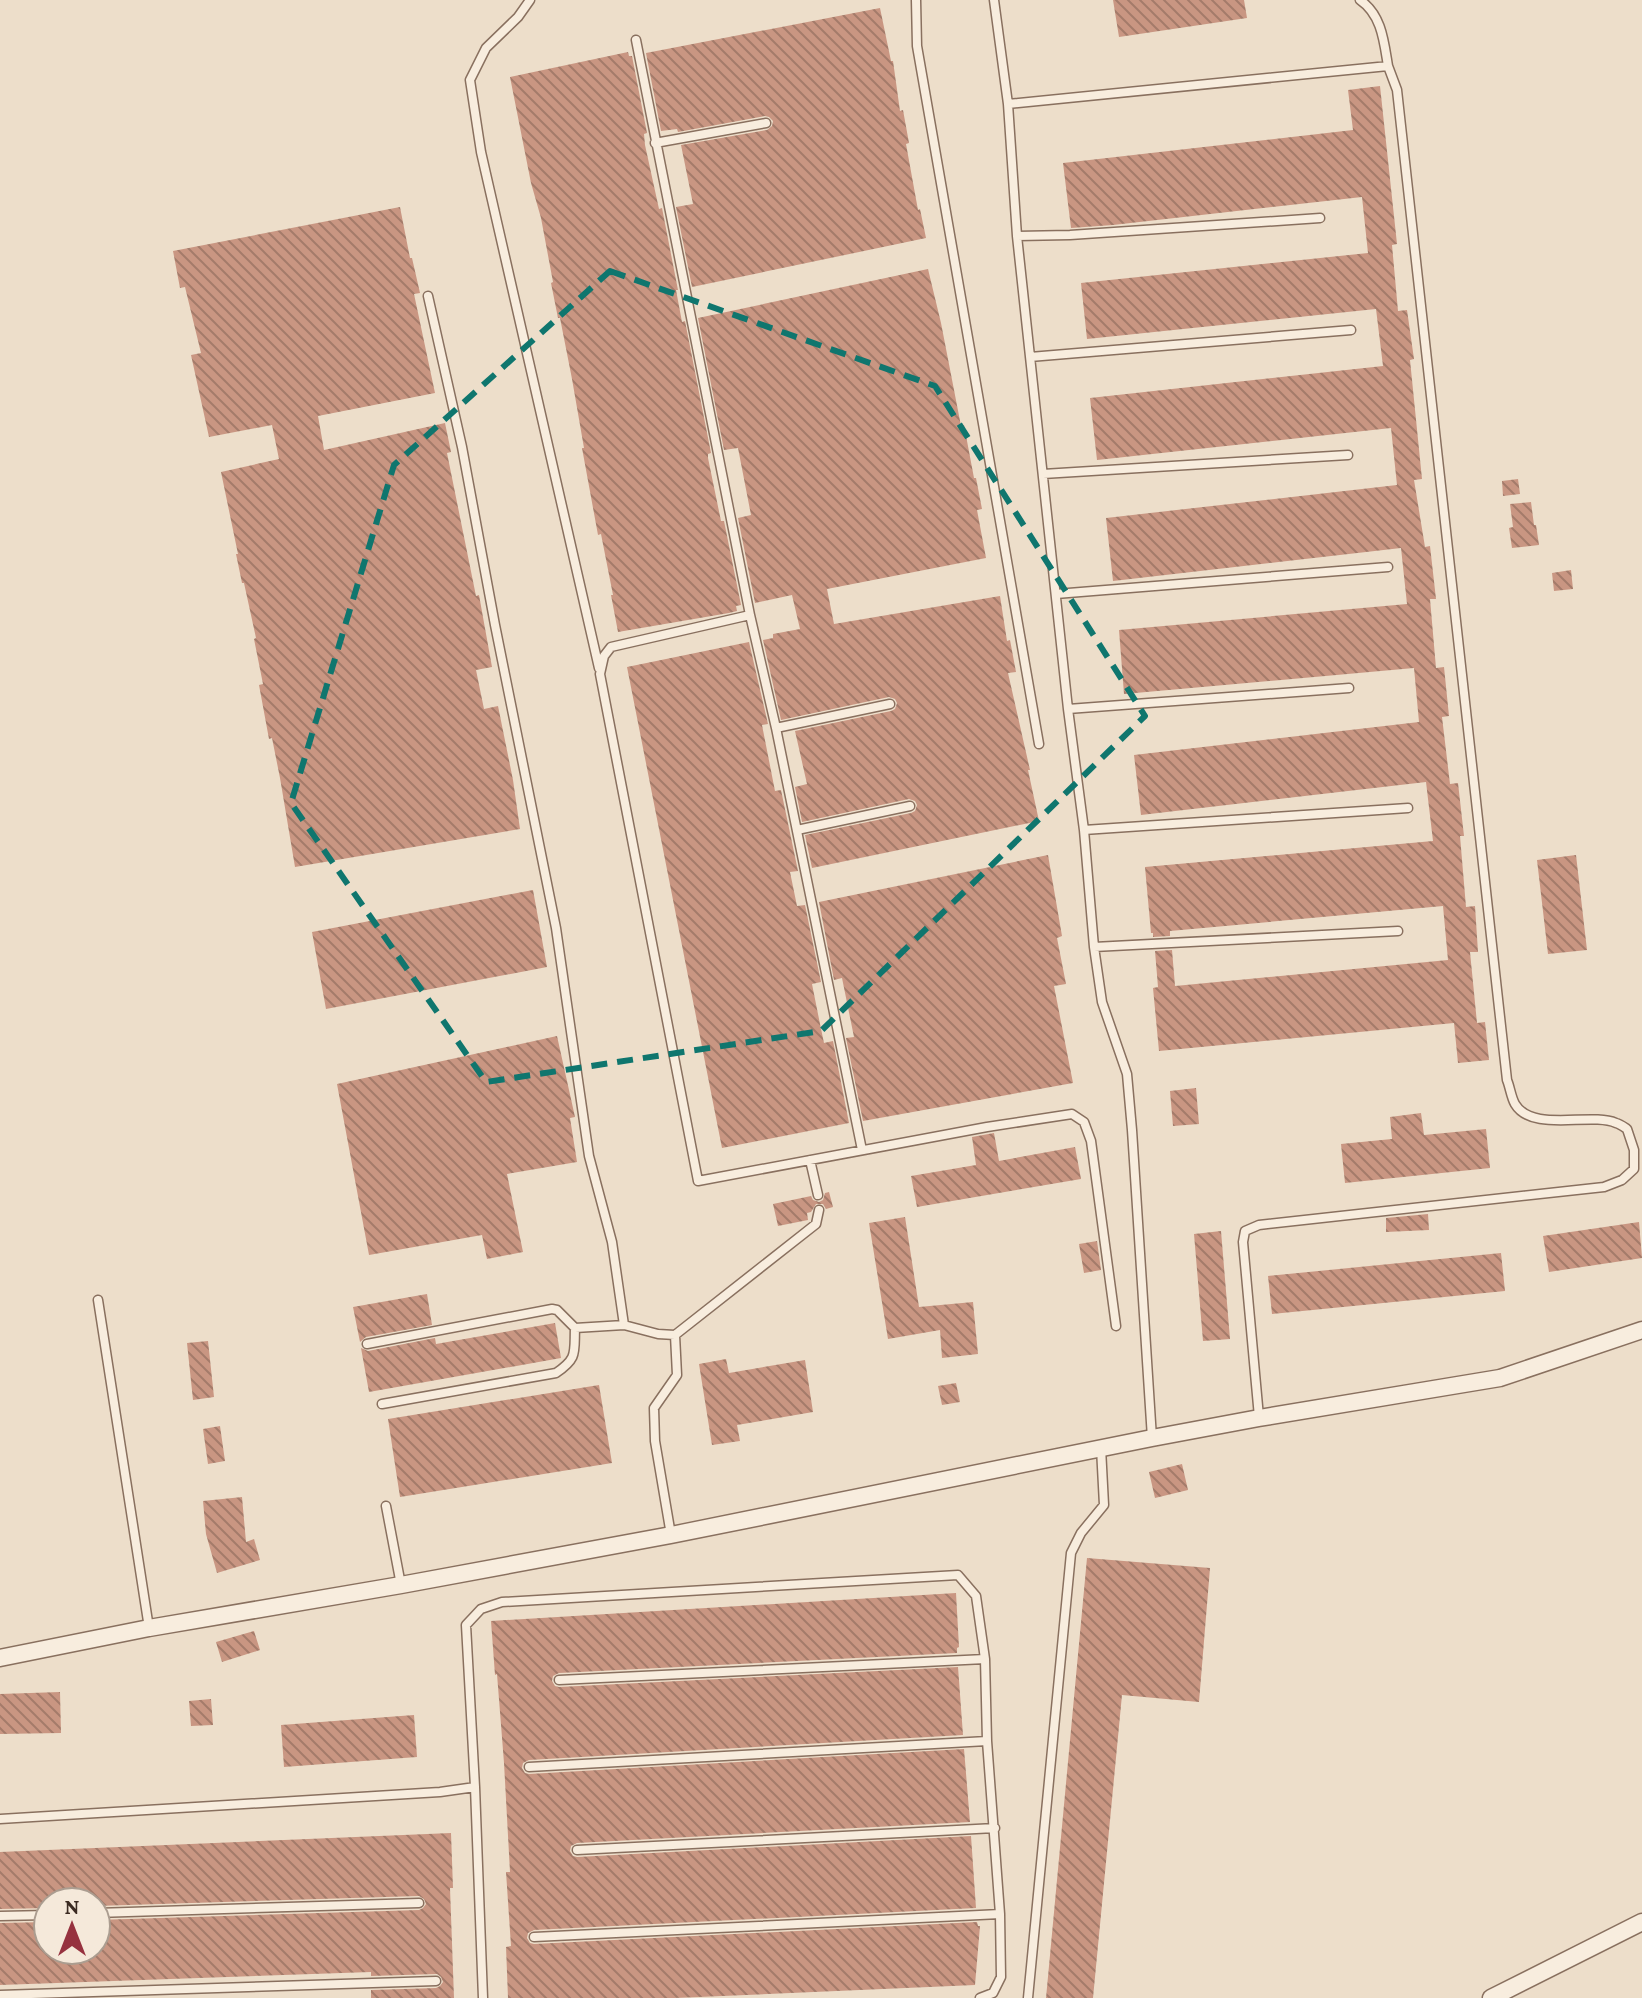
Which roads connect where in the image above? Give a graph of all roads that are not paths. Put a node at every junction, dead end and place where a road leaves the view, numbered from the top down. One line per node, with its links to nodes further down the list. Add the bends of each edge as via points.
1 (530, 0): 20 (lane, via 486,48 470,80 481,152)
2 (916, 0): 25 (lane, via 917,46)
3 (994, 0): 7 (lane)
4 (1360, 0): 6 (lane, via 1382,29)
5 (636, 40): 9 (lane)
6 (1388, 66): 7 (lane); 44 (lane, via 1397,90 1507,1080 1515,1105 1527,1115 1615,1122 1627,1129 1634,1169 1604,1187 1259,1225 1245,1231)
7 (1008, 104): 11 (lane)
8 (766, 123): 9 (lane)
9 (655, 143): 19 (lane)
10 (1320, 218): 11 (lane)
11 (1017, 236): 14 (lane)
12 (428, 296): 37 (lane, via 556,928 589,1156 612,1242)
13 (1351, 330): 14 (lane)
14 (1030, 357): 16 (lane)
15 (1348, 455): 16 (lane)
16 (1043, 474): 18 (lane)
17 (1388, 567): 18 (lane)
18 (1056, 594): 23 (lane)
19 (750, 615): 20 (lane, via 611,647); 24 (lane)
20 (600, 674): 33 (lane, via 698,1181)
21 (1349, 688): 23 (lane)
22 (890, 704): 24 (lane)
23 (1068, 709): 29 (lane)
24 (776, 728): 28 (lane)
25 (1039, 744)
26 (910, 806): 28 (lane)
27 (1408, 808): 29 (lane)
28 (797, 830): 32 (lane)
29 (1084, 830): 31 (lane)
30 (1398, 931): 31 (lane)
31 (1094, 947): 45 (lane, via 1102,1002 1127,1074)
32 (862, 1150): 33 (lane); 38 (lane, via 1072,1114 1084,1122)
33 (810, 1160): 34 (lane)
34 (818, 1195)
35 (819, 1210): 41 (lane, via 816,1224)
36 (98, 1300): 50 (lane)
37 (624, 1325): 39 (lane); 41 (lane)
38 (1116, 1326)
39 (575, 1328): 42 (lane, via 552,1309); 43 (lane, via 574,1355 556,1373)
40 (1642, 1330): 44 (street, via 1500,1378)
41 (675, 1335): 48 (lane, via 677,1375 654,1408)
42 (367, 1344)
43 (382, 1404)
44 (1259, 1418): 45 (street)
45 (1152, 1438): 46 (street)
46 (1101, 1448): 48 (street); 71 (lane, via 1104,1505 1071,1553)
47 (386, 1506): 49 (lane)
48 (671, 1535): 49 (street)
49 (401, 1585): 50 (street)
50 (149, 1628): 51 (street)
51 (0, 1658)
52 (985, 1659): 53 (lane); 54 (lane); 56 (lane, via 976,1596 958,1575 502,1602 481,1609 466,1625)
53 (559, 1680)
54 (987, 1741): 55 (lane); 58 (lane)
55 (529, 1767)
56 (475, 1787): 57 (lane); 69 (lane)
57 (0, 1819)
58 (995, 1828): 59 (lane); 62 (lane)
59 (577, 1850)
60 (419, 1903): 61 (lane)
61 (112, 1913)
62 (1000, 1914): 66 (lane); 70 (lane, via 1001,1977 993,1993)
63 (32, 1915): 64 (lane)
64 (0, 1916)
65 (1642, 1922): 72 (street)
66 (534, 1937)
67 (436, 1981): 68 (lane)
68 (0, 1995)
69 (483, 1998)
70 (980, 1998)
71 (1028, 1998)
72 (1491, 1998)

